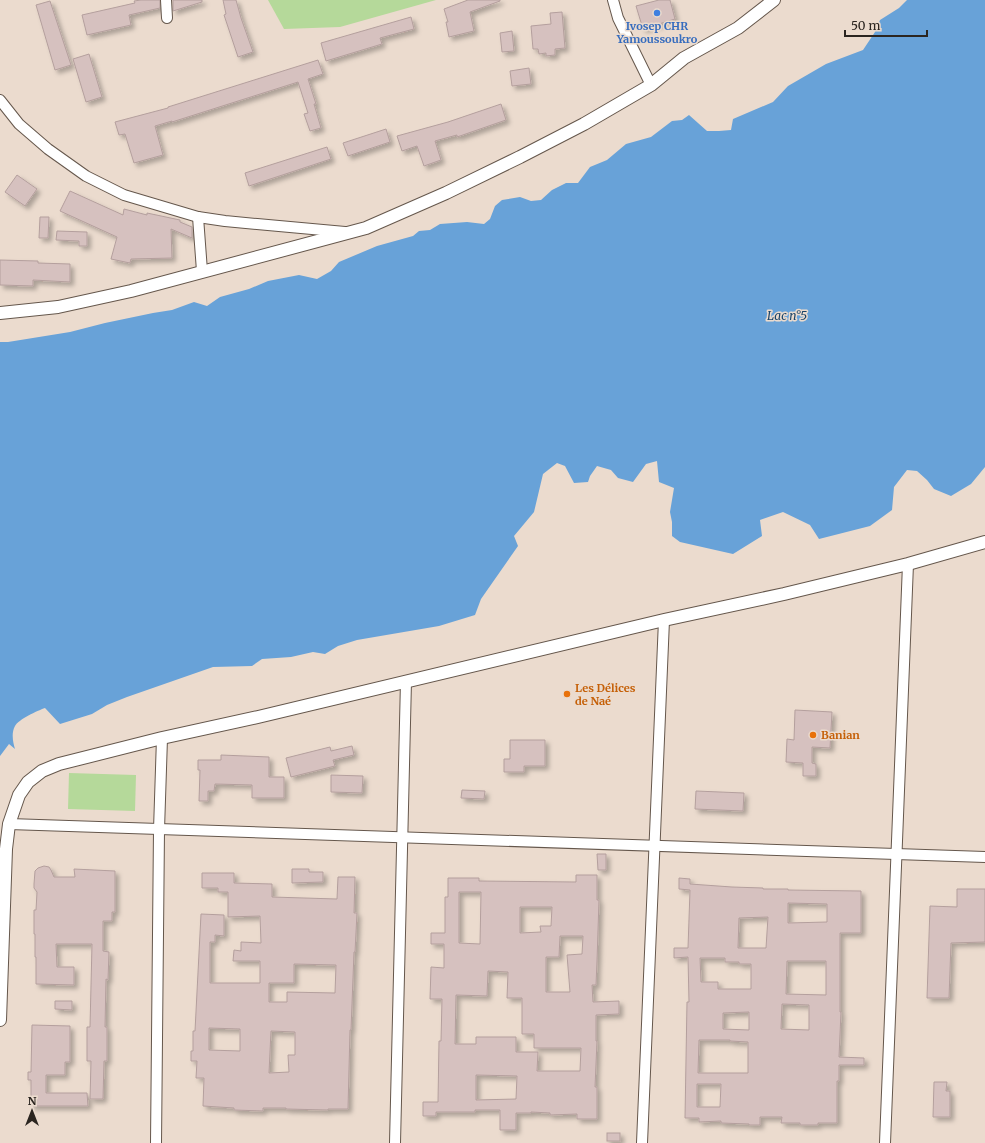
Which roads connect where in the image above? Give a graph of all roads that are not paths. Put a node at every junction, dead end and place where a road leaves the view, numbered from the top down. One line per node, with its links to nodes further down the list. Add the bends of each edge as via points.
1 (166, 0): 4 (street)
2 (613, 0): 5 (street, via 618,18)
3 (774, 0): 5 (street, via 738,28 684,58)
4 (167, 18)
5 (651, 85): 8 (street, via 520,157 446,193)
6 (0, 100): 7 (street, via 19,124 86,176 124,195)
7 (198, 217): 8 (street); 9 (street)
8 (354, 232): 9 (street)
9 (202, 271): 10 (street, via 131,291 58,307)
10 (0, 313)
11 (985, 542): 12 (street)
12 (908, 564): 13 (street); 20 (street)
13 (664, 620): 14 (street); 19 (street)
14 (406, 681): 15 (street); 18 (street)
15 (162, 738): 16 (street, via 59,764 42,771 28,782 19,795); 17 (street)
16 (9, 824): 17 (street); 22 (street)
17 (159, 830): 18 (street); 23 (street)
18 (402, 838): 19 (street); 24 (street)
19 (654, 846): 20 (street); 25 (street)
20 (896, 854): 21 (street); 26 (street)
21 (985, 857)
22 (0, 1020)
23 (156, 1143)
24 (394, 1143)
25 (642, 1143)
26 (885, 1143)

